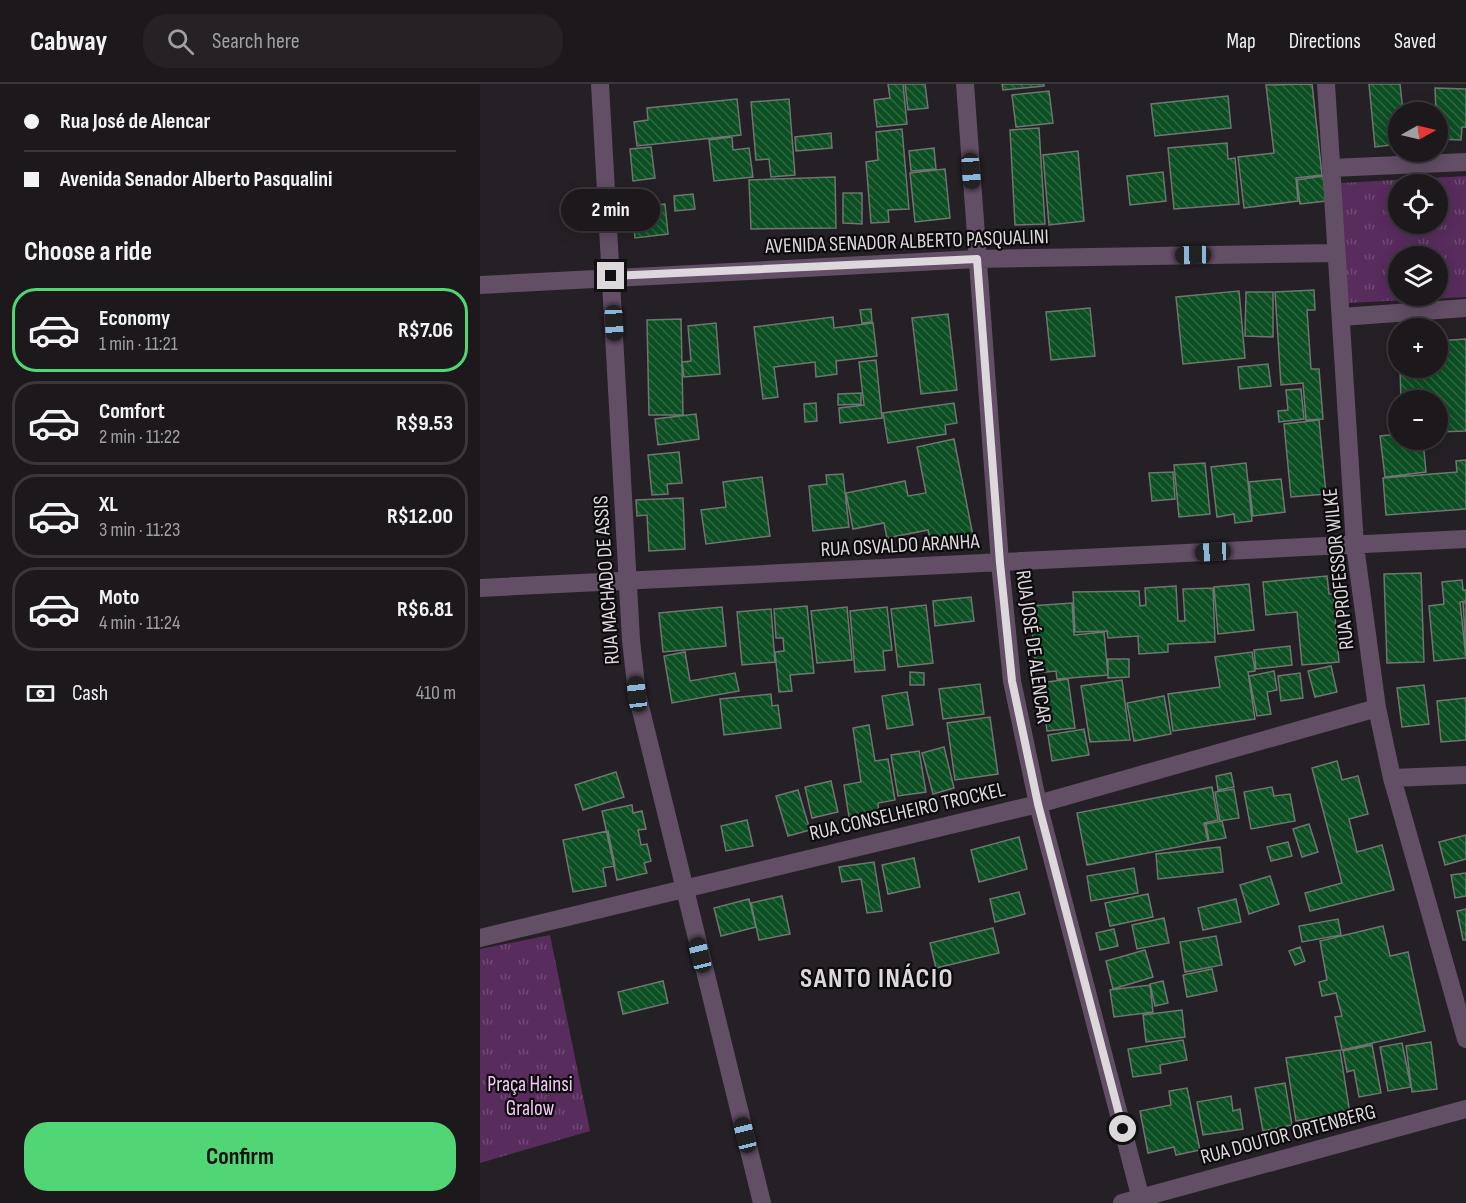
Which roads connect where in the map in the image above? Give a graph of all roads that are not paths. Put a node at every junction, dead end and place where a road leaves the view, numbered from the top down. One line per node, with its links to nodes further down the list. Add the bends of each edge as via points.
1 (600, 84): 8 (street, RUA MACHADO DE ASSIS)
2 (965, 84): 7 (street, RUA JOSÉ DE ALENCAR)
3 (1326, 84): 5 (street, RUA PROFESSOR WILKE)
4 (1466, 162): 5 (street)
5 (1331, 168): 6 (street, RUA PROFESSOR WILKE)
6 (1336, 253): 7 (street, AVENIDA SENADOR ALBERTO PASQUALINI); 11 (street, RUA PROFESSOR WILKE)
7 (977, 259): 8 (street, AVENIDA SENADOR ALBERTO PASQUALINI); 14 (street, RUA JOSÉ DE ALENCAR)
8 (611, 276): 9 (street, AVENIDA SENADOR ALBERTO PASQUALINI); 15 (street, RUA MACHADO DE ASSIS)
9 (480, 285)
10 (1466, 308): 11 (street)
11 (1341, 317): 13 (street, RUA PROFESSOR WILKE)
12 (1466, 539): 13 (street, RUA OSVALDO ARANHA)
13 (1355, 546): 14 (street, RUA OSVALDO ARANHA); 17 (street, RUA PROFESSOR WILKE)
14 (1000, 563): 15 (street, RUA OSVALDO ARANHA); 20 (street, RUA JOSÉ DE ALENCAR, via 1012,681)
15 (628, 582): 16 (street, RUA OSVALDO ARANHA); 21 (street, RUA MACHADO DE ASSIS, via 637,694)
16 (480, 588)
17 (1377, 708): 19 (street, RUA PROFESSOR WILKE); 20 (street, RUA CONSELHEIRO TROCKEL)
18 (1466, 776): 19 (street)
19 (1392, 778): 23 (street, RUA PROFESSOR WILKE)
20 (1038, 804): 21 (street, RUA CONSELHEIRO TROCKEL); 25 (street, RUA JOSÉ DE ALENCAR)
21 (683, 888): 22 (street, RUA CONSELHEIRO TROCKEL); 26 (street, RUA MACHADO DE ASSIS)
22 (480, 938)
23 (1466, 1038)
24 (1466, 1109): 25 (street, RUA DOUTOR ORTENBERG)
25 (1142, 1201): 27 (street, RUA DOUTOR ORTENBERG)
26 (762, 1203)
27 (1122, 1203)

